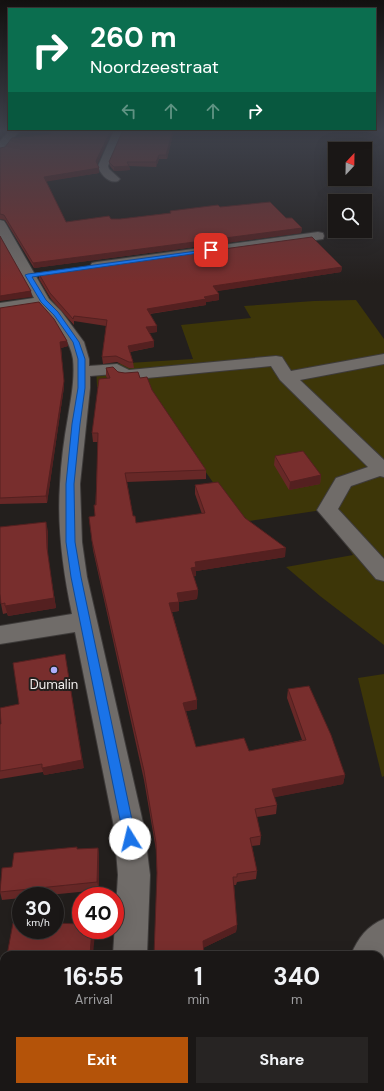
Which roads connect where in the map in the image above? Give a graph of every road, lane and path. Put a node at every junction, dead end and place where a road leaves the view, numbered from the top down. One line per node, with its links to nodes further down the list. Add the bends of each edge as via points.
1 (0, 224): 4 (street, via 36,274)
2 (318, 236): 3 (street)
3 (83, 268)
4 (43, 301): 5 (street); 7 (street, via 76,342)
5 (0, 308)
6 (384, 359): 8 (street)
7 (82, 371): 8 (street, via 117,369 126,375 276,361); 11 (street, via 70,484 71,542)
8 (286, 376): 9 (street)
9 (383, 470): 10 (street, via 344,482 327,510)
10 (384, 573)
11 (85, 621): 12 (street); 14 (street, via 129,827 134,875)
12 (0, 635)
13 (384, 936): 15 (street)
14 (130, 951)
15 (371, 951)

